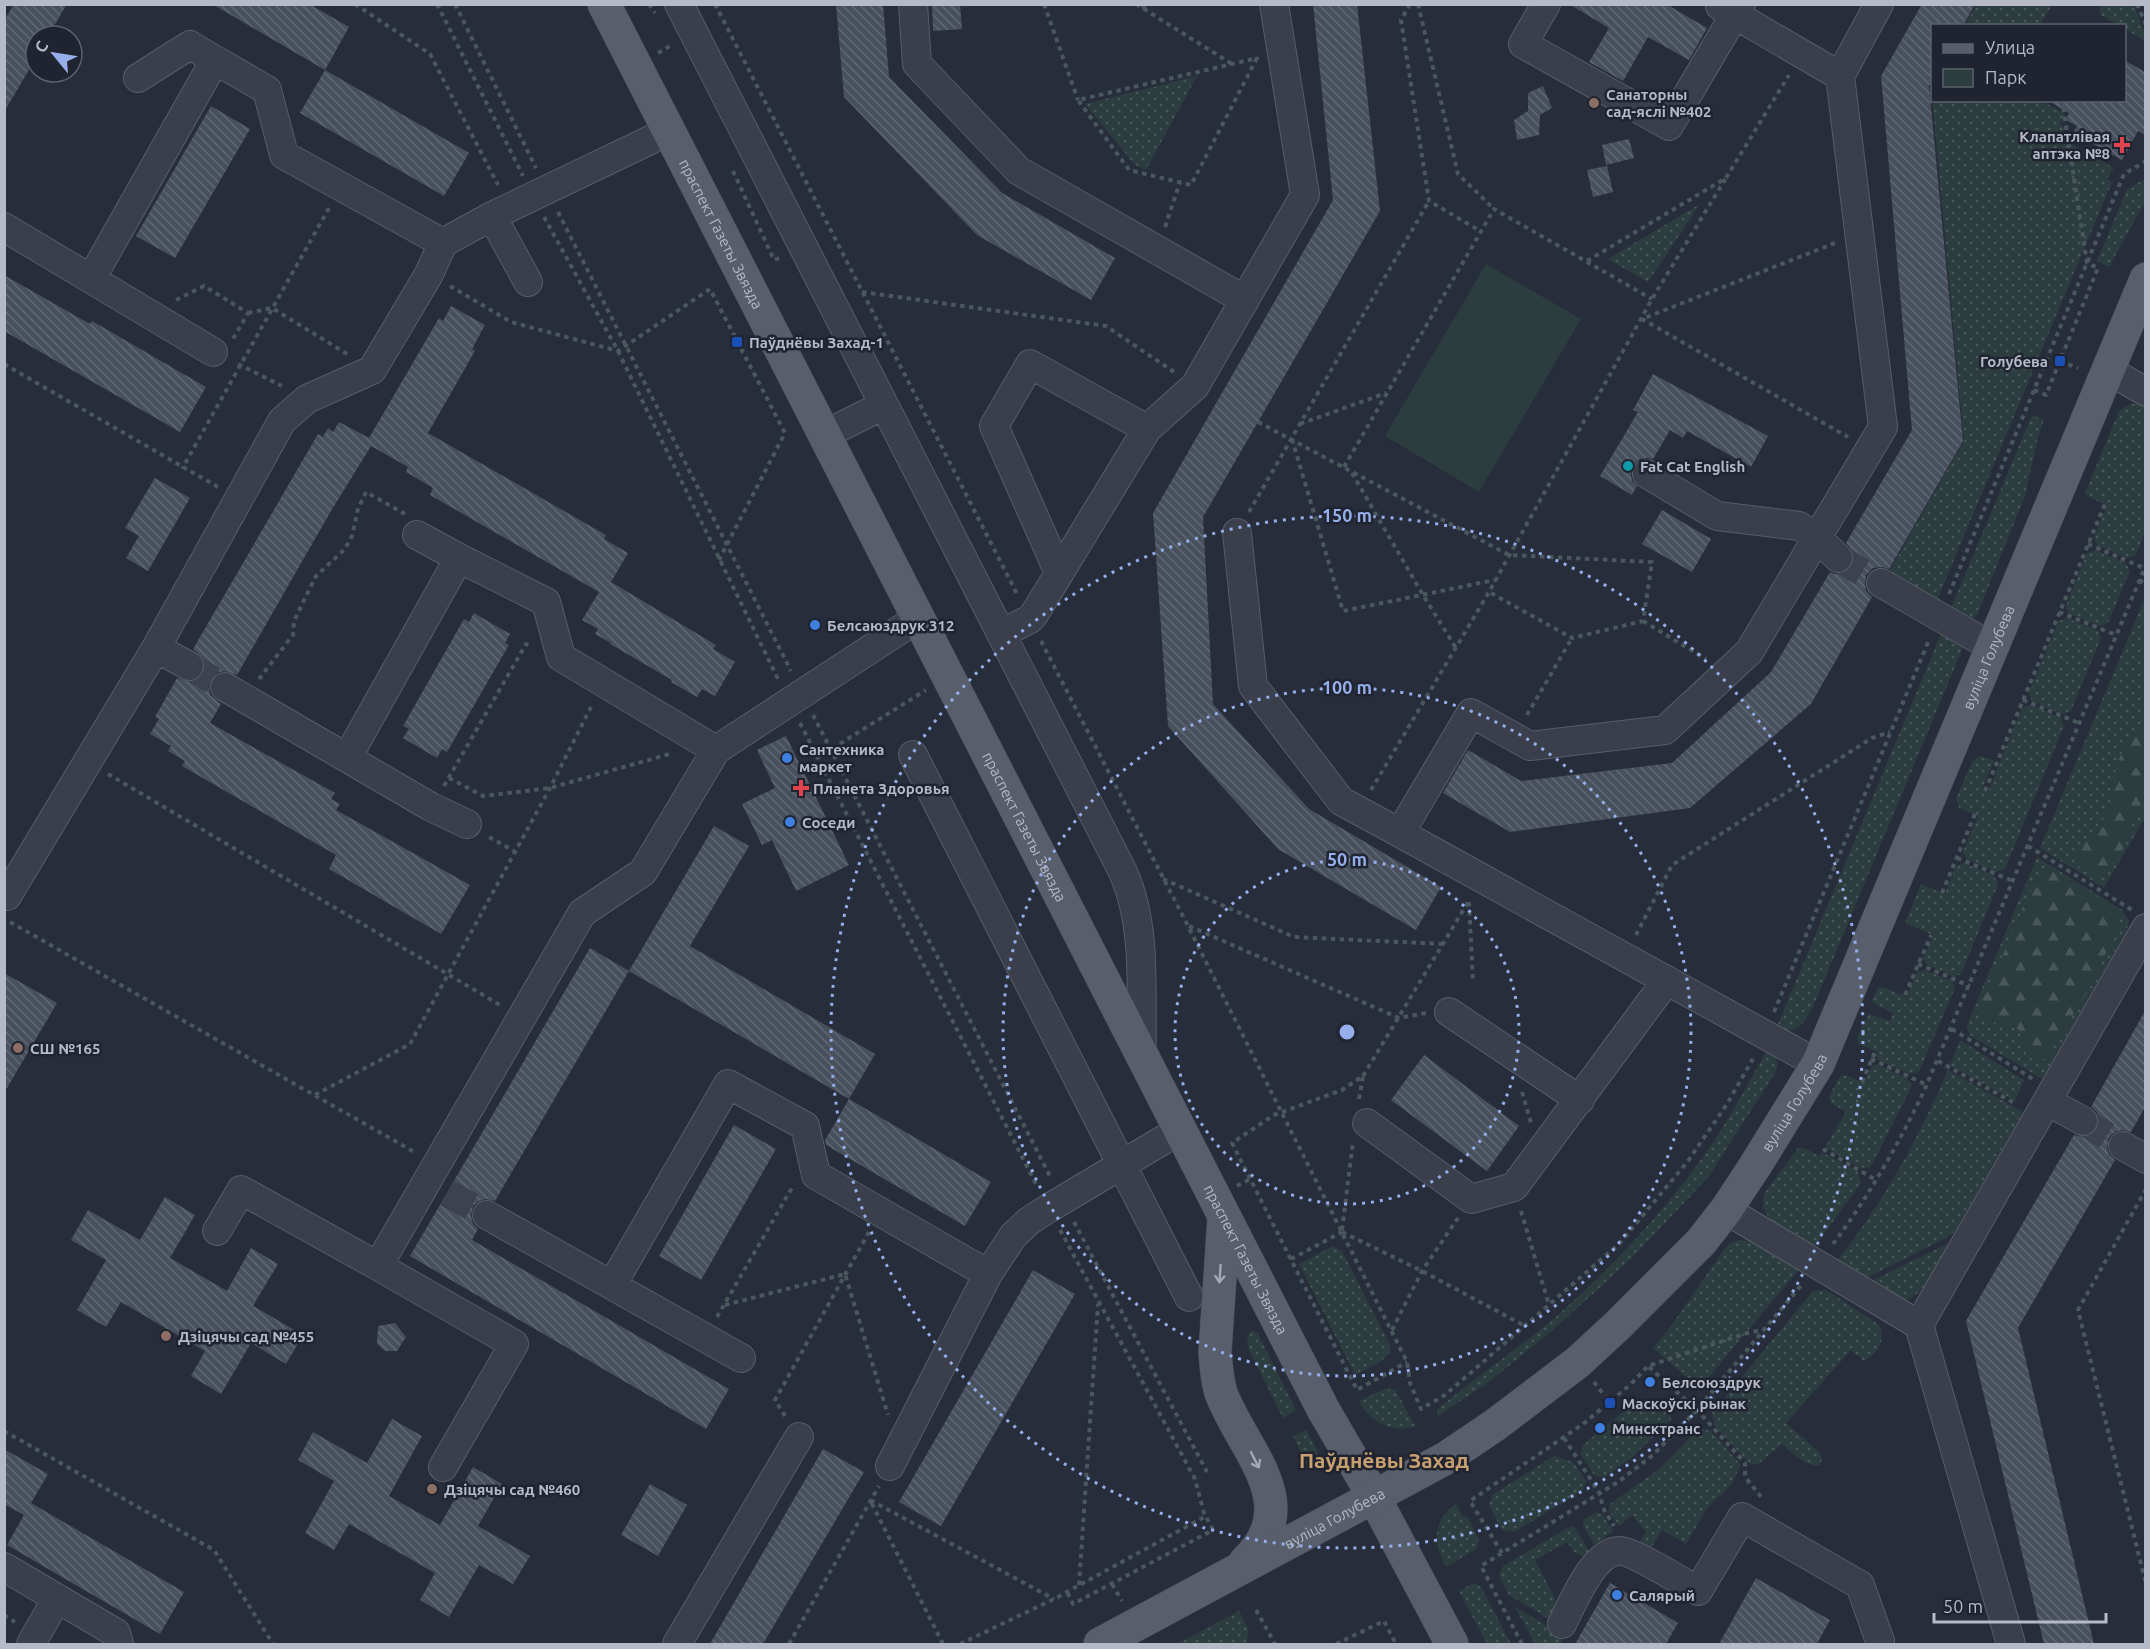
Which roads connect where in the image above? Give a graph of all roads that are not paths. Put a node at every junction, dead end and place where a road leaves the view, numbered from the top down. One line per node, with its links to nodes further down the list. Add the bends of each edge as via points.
1 (604, 4): 11 (main road, праспект Газеты Звязда)
2 (913, 4): 18 (lane, via 917,64 1019,171)
3 (1274, 4): 18 (lane, via 1269,55 1305,195)
4 (1545, 4): 7 (lane, via 1523,44 1669,126)
5 (1879, 4): 9 (lane)
6 (687, 8): 22 (lane)
7 (1732, 8): 9 (lane)
8 (215, 60): 10 (lane, via 190,45); 14 (lane, via 267,90 284,155); 15 (lane)
9 (1840, 76): 28 (lane, via 1884,427)
10 (138, 78)
11 (669, 131): 12 (lane); 24 (main road, праспект Газеты Звязда)
12 (520, 202): 14 (lane); 17 (lane)
13 (4, 227): 15 (lane)
14 (443, 243): 36 (lane, via 372,370 307,399 282,421)
15 (91, 279): 19 (lane)
16 (2145, 279): 20 (main road, вуліца Голубева)
17 (528, 282)
18 (1245, 300): 23 (lane, via 1195,386)
19 (218, 354)
20 (2108, 370): 21 (lane); 35 (main road, вуліца Голубева)
21 (2145, 392)
22 (884, 405): 24 (lane); 34 (lane)
23 (1147, 429): 31 (lane); 31 (lane, via 1030,364 994,426)
24 (824, 435): 33 (main road, праспект Газеты Звязда)
25 (1647, 474): 28 (lane, via 1717,516 1799,526)
26 (1237, 533): 43 (lane, via 1253,686 1341,801)
27 (417, 535): 29 (lane)
28 (1817, 537): 30 (lane); 43 (lane, via 1749,652 1665,730 1530,746 1471,713)
29 (459, 558): 39 (lane, via 546,602 561,657); 41 (lane)
30 (1838, 558)
31 (1059, 573): 34 (lane, via 1030,619)
32 (1881, 583): 35 (lane)
33 (918, 618): 39 (lane, via 796,698); 48 (main road, праспект Газеты Звязда)
34 (1005, 641): 48 (lane, via 1131,894 1140,945)
35 (1992, 647): 49 (main road, вуліца Голубева)
36 (156, 648): 37 (lane); 44 (lane, via 7,896)
37 (189, 666)
38 (225, 687): 41 (lane)
39 (711, 747): 60 (lane, via 643,872 582,913 437,1179)
40 (913, 755): 55 (lane)
41 (347, 758): 42 (lane)
42 (467, 824)
43 (1400, 833): 46 (lane, via 1476,890)
44 (4, 895)
45 (2141, 920): 51 (lane)
46 (1667, 980): 49 (lane); 50 (lane)
47 (1441, 1012): 50 (lane)
48 (1142, 1054): 54 (main road, праспект Газеты Звязда)
49 (1818, 1064): 56 (main road, вуліца Голубева)
50 (1580, 1100): 53 (lane, via 1515,1187 1471,1199)
51 (2046, 1103): 52 (lane); 64 (lane)
52 (2083, 1121)
53 (1367, 1123)
54 (1180, 1130): 55 (lane); 58 (main road, праспект Газеты Звязда)
55 (1122, 1166): 61 (lane, via 1029,1221 1013,1236); 63 (lane)
56 (1726, 1210): 64 (lane); 69 (main road, вуліца Голубева, via 1701,1242 1578,1362 1446,1458)
57 (487, 1215): 62 (lane)
58 (1224, 1215): 69 (main road, праспект Газеты Звязда, via 1323,1409); 71 (main road, one-way to 71, via 1217,1373 1221,1393 1268,1487 1272,1511 1262,1543)
59 (217, 1231): 60 (lane, via 241,1190)
60 (378, 1266): 68 (lane, via 514,1344)
61 (988, 1274): 62 (lane, via 816,1175 806,1126 728,1084); 67 (lane)
62 (612, 1285): 65 (lane)
63 (1189, 1297)
64 (1919, 1325): 80 (lane)
65 (741, 1358)
66 (799, 1437): 77 (lane)
67 (894, 1458)
68 (443, 1467)
69 (1374, 1497): 71 (main road, вуліца Голубева); 79 (main road, праспект Газеты Звязда)
70 (4, 1567): 72 (lane)
71 (1235, 1570): 78 (main road, вуліца Голубева)
72 (57, 1598): 75 (lane); 76 (lane, via 116,1634)
73 (1562, 1624): 74 (lane, via 1593,1568 1612,1552 1632,1555 1698,1591 1742,1517 1860,1585)
74 (1880, 1641)
75 (31, 1644)
76 (119, 1644)
77 (677, 1644)
78 (1101, 1644)
79 (1452, 1644)
80 (2011, 1644)

